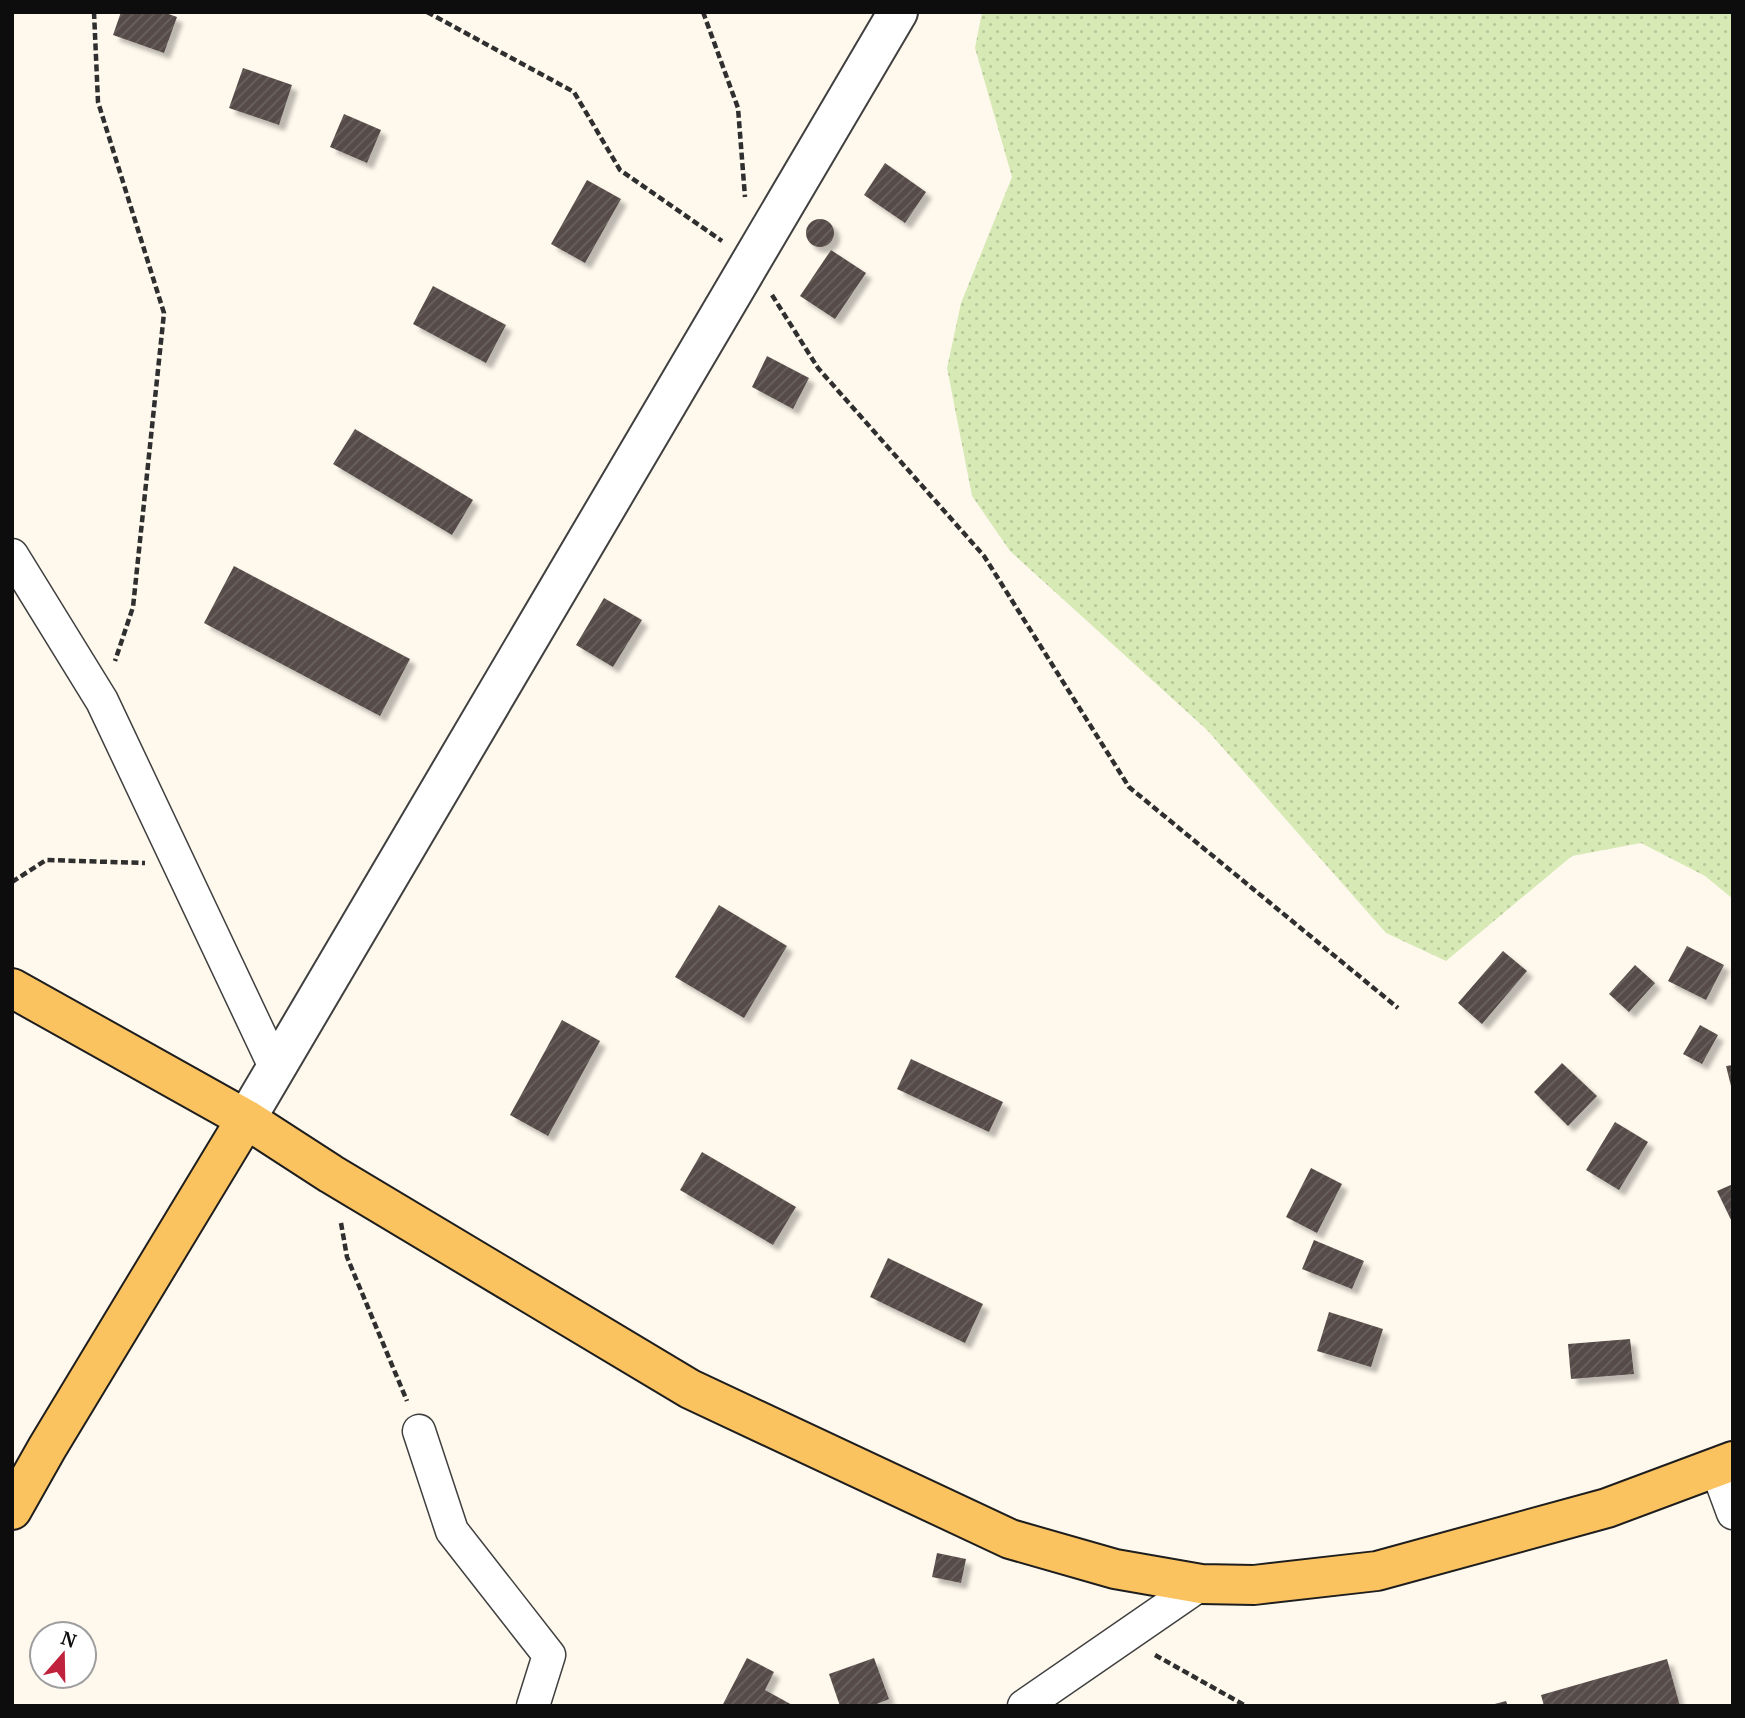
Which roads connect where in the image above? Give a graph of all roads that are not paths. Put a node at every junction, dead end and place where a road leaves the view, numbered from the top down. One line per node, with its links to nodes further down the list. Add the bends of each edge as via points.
1 (898, 12): 4 (street)
2 (12, 555): 4 (street, via 102,701)
3 (12, 988): 5 (main road)
4 (276, 1069): 5 (street)
5 (246, 1119): 8 (main road); 10 (main road, via 690,1389 1028,1545 1115,1569)
6 (419, 1431): 11 (street, via 452,1531 549,1655)
7 (1724, 1464): 9 (street); 10 (main road, via 1607,1508 1377,1571 1286,1583)
8 (12, 1510)
9 (1733, 1513)
10 (1201, 1584): 12 (street)
11 (533, 1706)
12 (1024, 1706)

